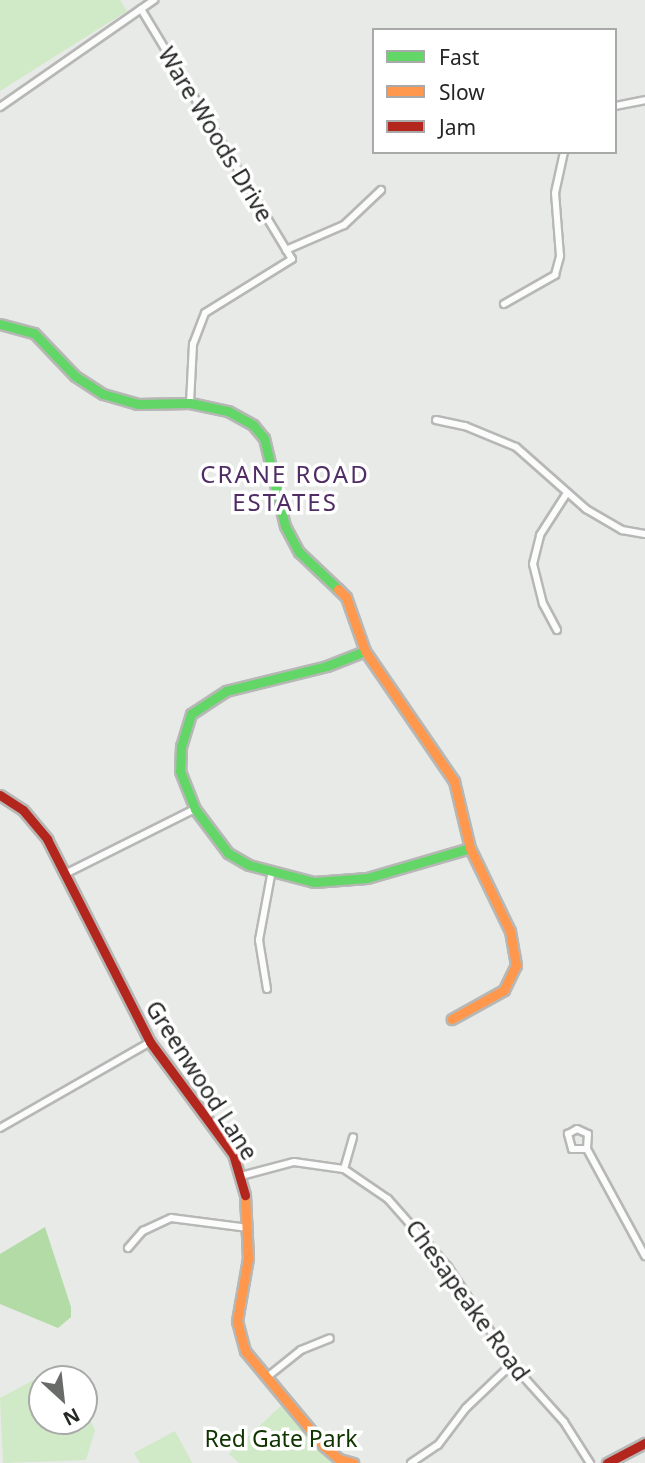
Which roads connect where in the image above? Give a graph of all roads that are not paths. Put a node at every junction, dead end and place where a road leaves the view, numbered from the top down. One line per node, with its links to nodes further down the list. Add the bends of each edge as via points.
1 (154, 0): 2 (street)
2 (141, 9): 5 (street); 8 (street, Ware Woods Drive)
3 (645, 100): 4 (street)
4 (617, 106)
5 (0, 107)
6 (564, 154): 9 (street, via 555,193 560,256 555,275)
7 (381, 190): 8 (street, via 344,225)
8 (286, 250): 11 (street, Ware Woods Drive, via 292,259 205,313 193,344)
9 (504, 304)
10 (0, 324): 11 (street, via 34,333 75,376 103,394 137,404)
11 (190, 403): 16 (street, via 241,417 264,438 285,526 299,552 346,597)
12 (436, 420): 13 (street, via 465,426 516,447)
13 (567, 493): 14 (street, via 622,530); 15 (street, via 540,536 533,564 543,604)
14 (645, 534)
15 (557, 630)
16 (365, 651): 18 (street, via 327,666 226,691 191,714 181,746 180,771); 19 (street, via 454,781)
17 (0, 795): 21 (street, Greenwood Lane, via 23,810)
18 (195, 809): 20 (street, via 228,853); 21 (street)
19 (470, 848): 20 (street, via 344,882 314,882); 23 (street, via 504,920 516,965 504,990)
20 (272, 870): 22 (street, via 259,940)
21 (66, 873): 24 (street, Greenwood Lane)
22 (267, 989)
23 (452, 1019)
24 (150, 1042): 25 (street); 29 (street, Greenwood Lane, via 216,1127)
25 (0, 1128)
26 (353, 1138): 28 (street)
27 (587, 1149): 32 (street)
28 (344, 1169): 29 (street, Chesapeake Road, via 294,1162); 34 (street, Chesapeake Road, via 402,1210 449,1267)
29 (241, 1176): 30 (street, Greenwood Lane)
30 (248, 1228): 31 (street, via 171,1218 143,1231); 35 (street, Greenwood Lane, via 248,1258 237,1321 245,1351)
31 (128, 1248)
32 (645, 1256)
33 (330, 1338): 35 (street, via 301,1350)
34 (512, 1364): 38 (street, via 466,1408 438,1445); 39 (street, Chesapeake Road, via 564,1422)
35 (265, 1378): 37 (street, Greenwood Lane, via 324,1446 339,1460)
36 (645, 1443): 40 (street)
37 (353, 1463)
38 (411, 1463)
39 (590, 1463)
40 (607, 1463)

